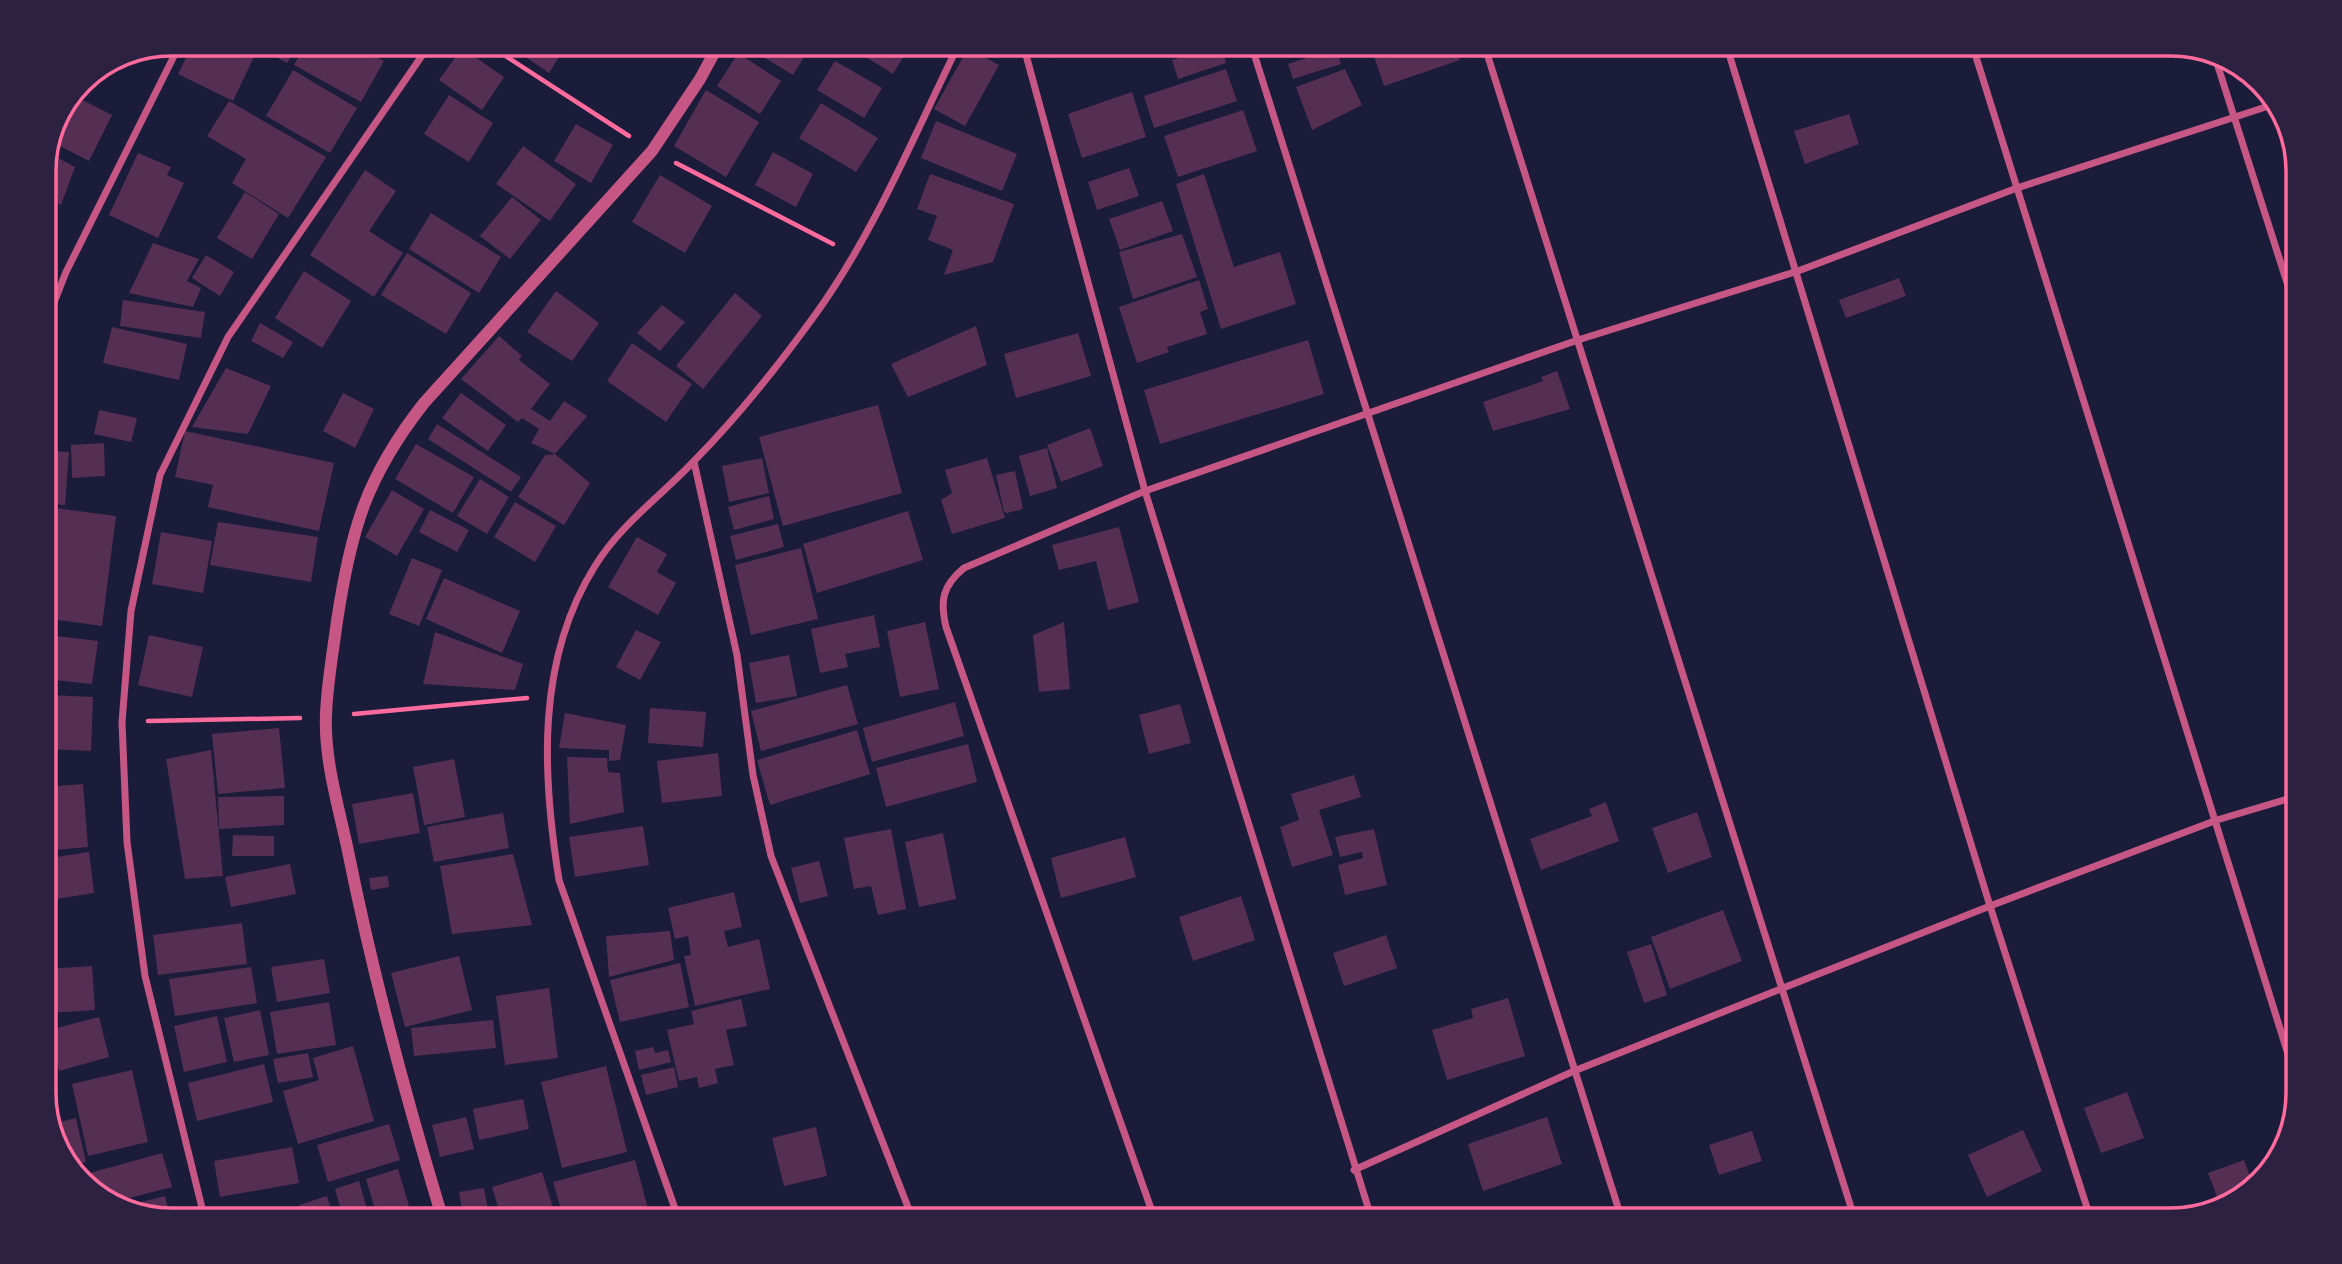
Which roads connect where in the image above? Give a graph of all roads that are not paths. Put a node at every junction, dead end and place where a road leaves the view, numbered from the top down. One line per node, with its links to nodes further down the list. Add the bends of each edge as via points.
1 (174, 56): 16 (street)
2 (422, 56): 28 (street, via 228,337 160,475 131,611 122,722 127,842 145,976)
3 (712, 56): 29 (street, via 652,151 396,438 360,509 347,556 326,717 331,769 402,1082)
4 (953, 56): 19 (street, via 855,256 758,389)
5 (1026, 56): 20 (street)
6 (1255, 56): 18 (street)
7 (1489, 56): 17 (street)
8 (1730, 56): 14 (street)
9 (1976, 56): 13 (street)
10 (2218, 66): 12 (street)
11 (2266, 106): 12 (street)
12 (2234, 116): 13 (street); 15 (street)
13 (2017, 188): 14 (street); 22 (street)
14 (1798, 271): 17 (street); 23 (street)
15 (2286, 279)
16 (56, 297)
17 (1578, 340): 18 (street); 24 (street)
18 (1367, 413): 20 (street); 26 (street)
19 (694, 462): 30 (street, via 633,519 595,564 573,607 549,696 547,753 559,880); 31 (street, via 737,655 753,775 771,856)
20 (1145, 491): 27 (street); 32 (street, via 964,569 943,591 941,608)
21 (2286, 800): 22 (street)
22 (2217, 820): 23 (street); 25 (street)
23 (1990, 906): 24 (street); 36 (street)
24 (1783, 990): 26 (street); 35 (street)
25 (2286, 1047)
26 (1574, 1071): 27 (street); 34 (street)
27 (1354, 1170): 33 (street)
28 (202, 1208)
29 (439, 1208)
30 (675, 1208)
31 (908, 1208)
32 (1151, 1208)
33 (1368, 1208)
34 (1618, 1208)
35 (1851, 1208)
36 (2087, 1208)

